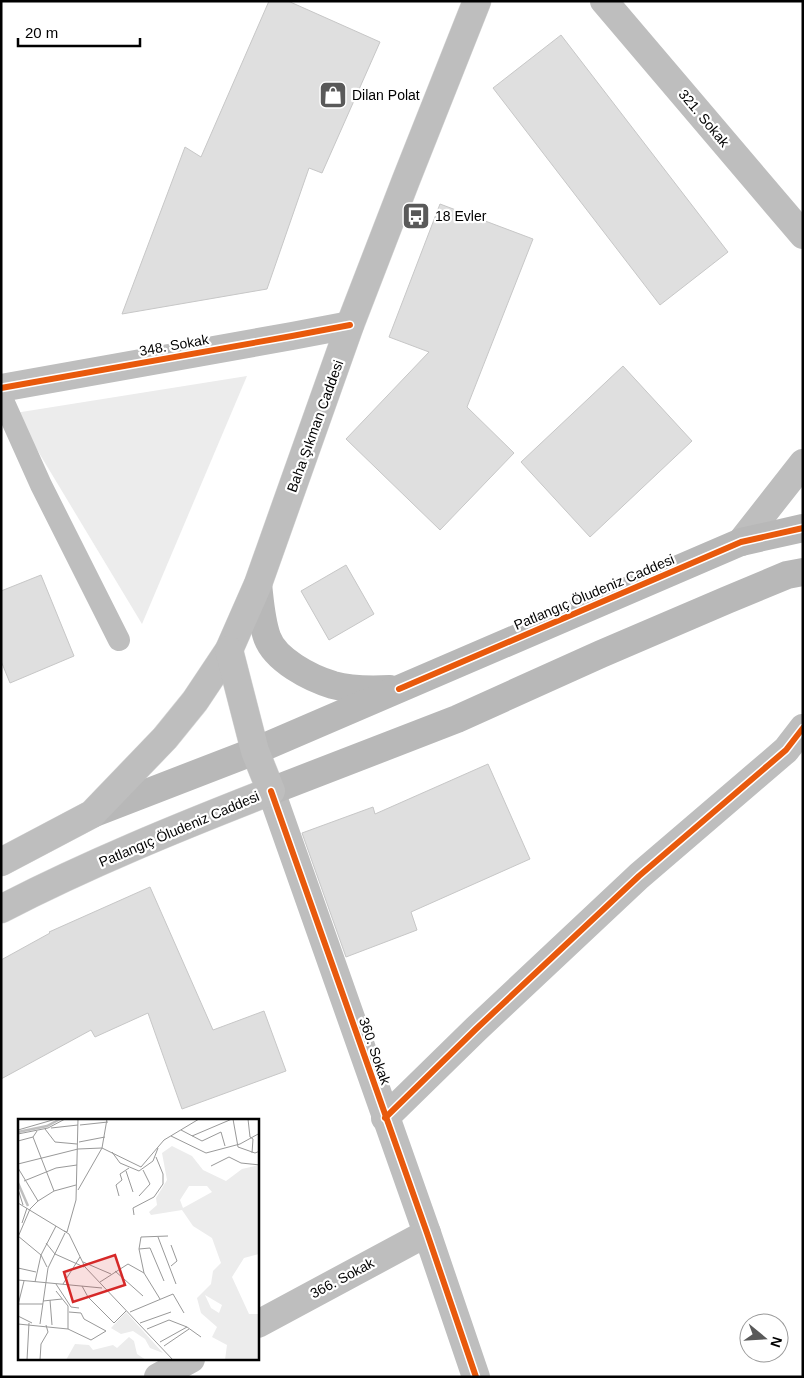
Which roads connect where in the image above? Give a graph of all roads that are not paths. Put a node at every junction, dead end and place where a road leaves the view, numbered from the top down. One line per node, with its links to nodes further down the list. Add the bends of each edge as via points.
1 (477, 1): 4 (street, Baha Şıkman Caddesi)
2 (604, 1): 3 (street, 321. Sokak)
3 (803, 235)
4 (350, 325): 5 (street, 348. Sokak); 11 (street, Baha Şıkman Caddesi)
5 (1, 388)
6 (1, 396): 12 (lane)
7 (803, 463): 9 (street)
8 (803, 528): 9 (main road, Patlangıç Öludeniz Caddesi)
9 (741, 542): 14 (main road, Patlangıç Öludeniz Caddesi)
10 (803, 572): 17 (main road, Patlangıç Öludeniz Caddesi, via 787,575 457,718)
11 (258, 584): 13 (street, Baha Şıkman Caddesi); 14 (main road, via 267,638 280,656 300,672 333,685)
12 (119, 640)
13 (229, 650): 16 (street, 360. Sokak); 18 (street, Baha Şıkman Caddesi, via 165,738)
14 (399, 689): 16 (main road, Patlangıç Öludeniz Caddesi)
15 (803, 728): 21 (street, via 786,750 639,876)
16 (255, 751): 17 (street, 360. Sokak); 18 (main road, Patlangıç Öludeniz Caddesi)
17 (271, 791): 20 (street, Patlangıç Öludeniz Caddesi, via 152,838); 21 (street, 360. Sokak)
18 (92, 814): 19 (street, Patlangıç Öludeniz Caddesi)
19 (1, 862)
20 (1, 909)
21 (386, 1118): 22 (street, 360. Sokak)
22 (427, 1233): 23 (street, 366. Sokak); 26 (street, 360. Sokak)
23 (259, 1323)
24 (189, 1360): 25 (street)
25 (158, 1377)
26 (476, 1377)

